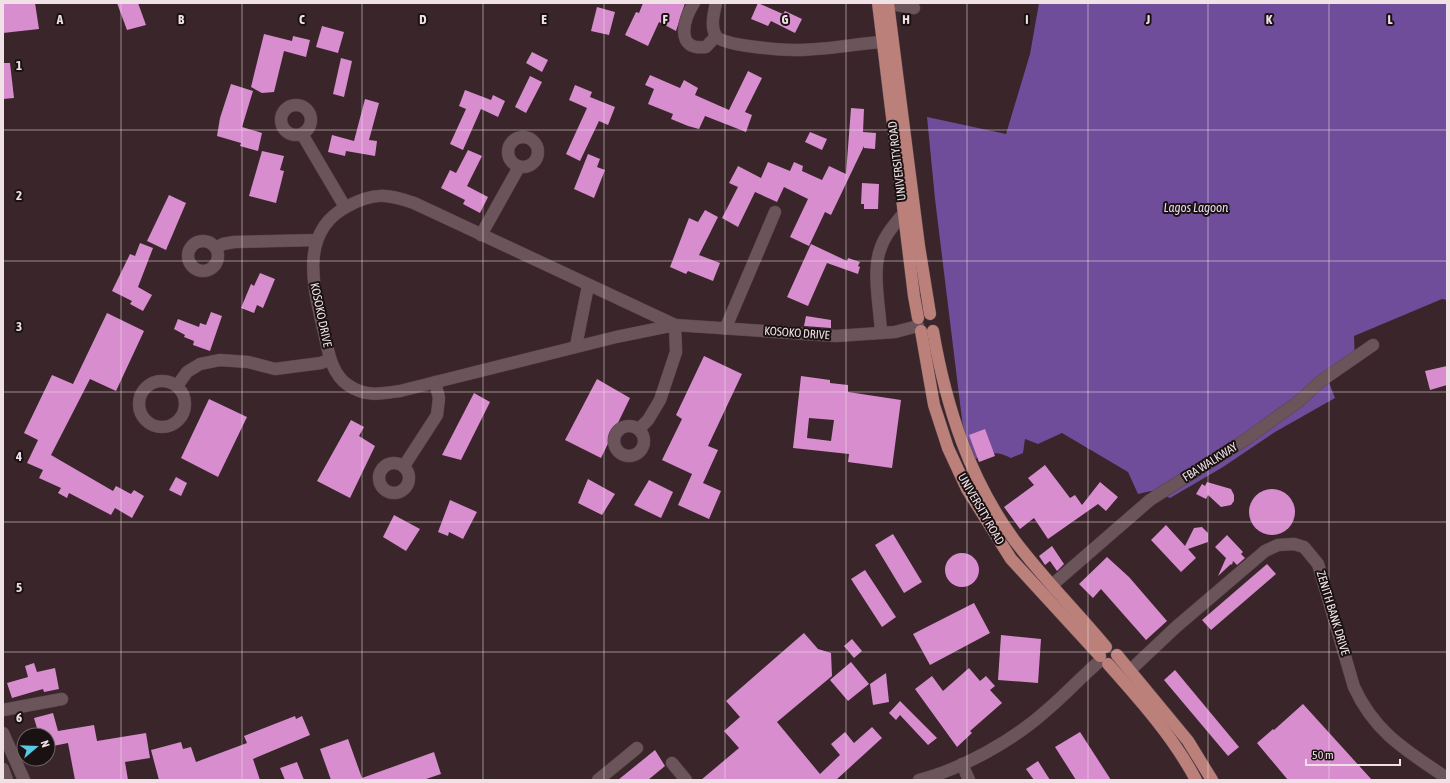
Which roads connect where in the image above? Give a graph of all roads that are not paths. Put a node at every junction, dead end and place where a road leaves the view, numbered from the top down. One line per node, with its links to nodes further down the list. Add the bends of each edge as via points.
1 (694, 3): 7 (street, via 689,10 684,28 683,34 687,42 693,47 706,47)
2 (716, 3): 7 (street, via 712,21)
3 (878, 3): 8 (main road, UNIVERSITY ROAD)
4 (888, 3): 18 (main road, UNIVERSITY ROAD)
5 (897, 3): 6 (street)
6 (914, 8)
7 (716, 36): 8 (street, via 720,40 736,44 788,50)
8 (882, 42): 13 (main road, UNIVERSITY ROAD)
9 (302, 134): 11 (street)
10 (519, 167): 14 (street)
11 (345, 208): 14 (street, KOSOKO DRIVE, via 377,195 392,196 414,203); 15 (street, KOSOKO DRIVE, via 324,226)
12 (775, 212): 21 (street)
13 (903, 214): 20 (main road, UNIVERSITY ROAD); 23 (street, via 880,250 877,271)
14 (481, 235): 17 (street, KOSOKO DRIVE)
15 (317, 240): 16 (street, via 234,242); 26 (street, KOSOKO DRIVE, via 313,286)
16 (216, 248)
17 (588, 286): 19 (street, KOSOKO DRIVE); 25 (street)
18 (930, 314): 20 (main road, via 926,313); 22 (main road, via 936,319)
19 (675, 325): 21 (street, KOSOKO DRIVE); 25 (street, KOSOKO DRIVE); 29 (street, via 676,352 660,400 648,420)
20 (919, 325): 22 (main road, via 929,333); 23 (street, KOSOKO DRIVE); 32 (main road, UNIVERSITY ROAD, via 934,405 948,448 967,489 988,525 1011,559)
21 (726, 327): 23 (street, KOSOKO DRIVE, via 836,336)
22 (933, 331): 31 (main road, UNIVERSITY ROAD, via 946,393 966,457 996,513 1019,546)
23 (882, 333)
24 (1373, 345): 31 (street, FBA WALKWAY, via 1321,381 1298,402 1245,440 1150,500)
25 (576, 346): 27 (street, KOSOKO DRIVE)
26 (330, 359): 27 (street, KOSOKO DRIVE, via 336,374 360,393 374,395); 28 (street, via 321,363 275,369 248,362 220,360 200,364 186,372)
27 (435, 382): 30 (street, via 439,398 437,415)
28 (176, 386)
29 (639, 429)
30 (404, 466)
31 (1052, 585): 32 (street, FBA WALKWAY); 33 (main road, UNIVERSITY ROAD)
32 (1041, 594): 33 (main road, UNIVERSITY ROAD)
33 (1106, 656): 34 (main road, UNIVERSITY ROAD); 35 (main road, UNIVERSITY ROAD); 41 (street, via 1047,711 1008,739)
34 (1130, 670): 35 (street, ZENITH BANK DRIVE); 43 (street, ZENITH BANK DRIVE, via 1265,551 1278,545 1294,544 1304,547 1318,564 1354,687 1362,704 1384,733); 51 (main road, UNIVERSITY ROAD, via 1188,740)
35 (1121, 679): 50 (main road, UNIVERSITY ROAD, via 1168,736)
36 (62, 699): 37 (street)
37 (3, 710)
38 (3, 733): 45 (street)
39 (637, 748): 46 (street)
40 (672, 764): 47 (street)
41 (962, 764): 48 (street); 49 (street)
42 (3, 769): 44 (street)
43 (1447, 778)
44 (7, 780)
45 (24, 780)
46 (598, 780)
47 (686, 780)
48 (919, 780)
49 (968, 780)
50 (1196, 780)
51 (1212, 780)

